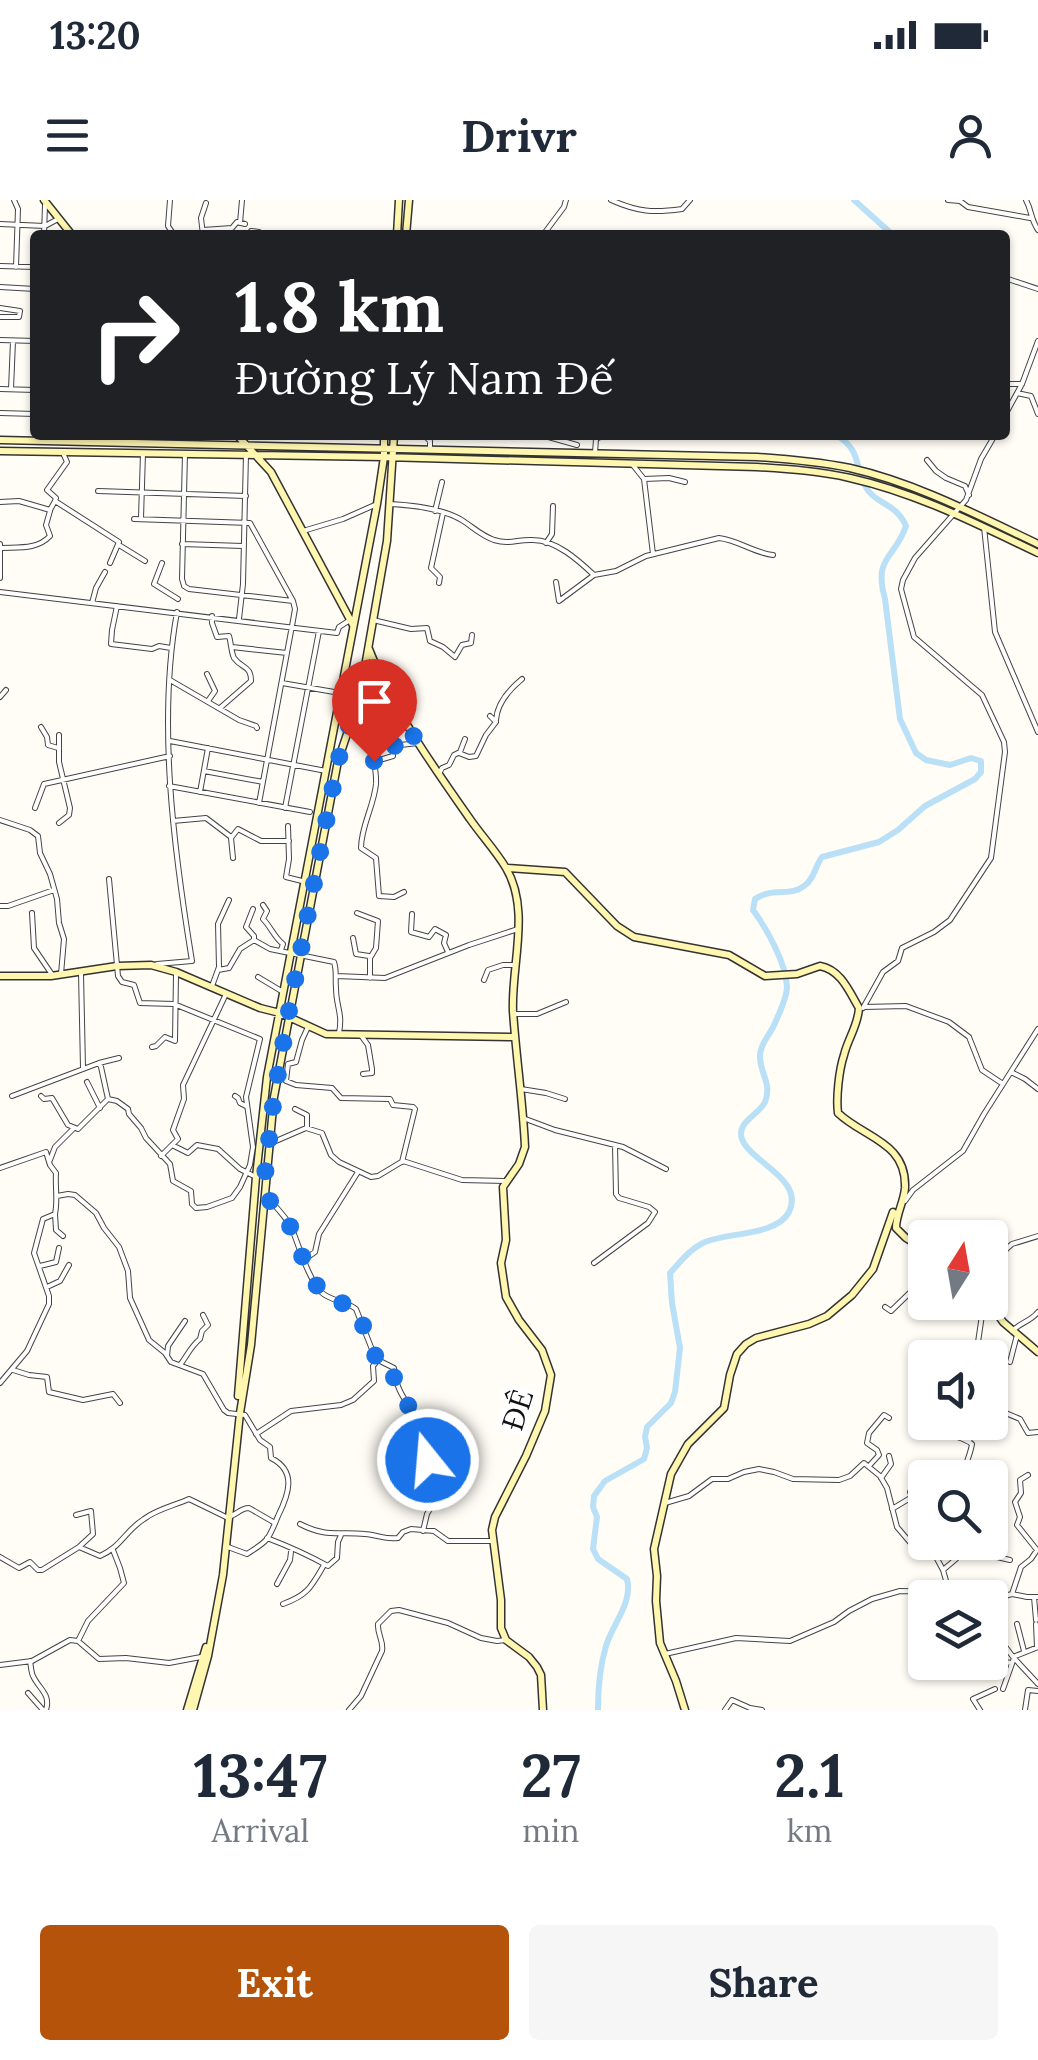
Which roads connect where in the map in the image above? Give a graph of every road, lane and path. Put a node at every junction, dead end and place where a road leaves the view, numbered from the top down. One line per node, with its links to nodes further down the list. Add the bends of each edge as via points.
1 (14, 200): 17 (street)
2 (45, 200): 15 (main road); 18 (street)
3 (170, 200): 21 (street)
4 (242, 200): 23 (street, via 242,223)
5 (392, 200): 6 (street)
6 (399, 200): 24 (main road)
7 (408, 200): 25 (main road)
8 (566, 200): 26 (street)
9 (611, 200): 10 (street, via 648,212 682,209)
10 (690, 200)
11 (948, 200): 14 (street)
12 (1026, 200): 14 (street)
13 (206, 203): 22 (street)
14 (1030, 218): 27 (street)
15 (59, 219): 18 (street); 20 (main road)
16 (0, 224): 17 (street)
17 (18, 224): 18 (street); 29 (street)
18 (45, 226): 19 (street)
19 (45, 230)
20 (68, 230)
21 (171, 230)
22 (203, 230)
23 (220, 230)
24 (397, 230)
25 (406, 230)
26 (547, 230)
27 (1038, 230)
28 (0, 266): 29 (street)
29 (16, 267): 30 (street)
30 (30, 267)
31 (1010, 280): 34 (street)
32 (0, 287): 33 (street)
33 (30, 288)
34 (1038, 289)
35 (0, 308): 36 (street, via 20,311 19,318)
36 (0, 317)
37 (0, 340): 38 (street)
38 (14, 341): 39 (street); 44 (street)
39 (30, 341)
40 (1038, 341): 42 (street)
41 (1010, 384): 42 (street)
42 (1022, 384): 46 (street)
43 (0, 389): 44 (street)
44 (11, 389): 45 (street)
45 (30, 390)
46 (1017, 393): 48 (street); 49 (street)
47 (1038, 393): 48 (street)
48 (1031, 396): 52 (street)
49 (1010, 406)
50 (0, 413): 51 (street)
51 (30, 414)
52 (1038, 414)
53 (30, 438): 54 (main road)
54 (0, 440)
55 (203, 440): 66 (main road)
56 (242, 440): 66 (main road)
57 (262, 440): 67 (street)
58 (320, 440): 69 (street)
59 (385, 440): 73 (main road)
60 (393, 440): 73 (main road)
61 (429, 440): 70 (street)
62 (545, 440): 74 (street)
63 (559, 440): 68 (street)
64 (596, 440): 76 (street)
65 (992, 440): 90 (street)
66 (246, 444): 67 (main road); 79 (main road)
67 (262, 445): 69 (main road)
68 (577, 445)
69 (320, 446): 73 (main road)
70 (429, 449): 73 (main road); 74 (main road)
71 (0, 451): 72 (main road)
72 (62, 452): 75 (main road); 92 (street, via 67,462 47,490)
73 (389, 452): 79 (main road); 80 (main road); 93 (main road); 94 (main road)
74 (544, 452): 76 (main road)
75 (142, 453): 77 (main road); 87 (street)
76 (594, 453): 80 (main road)
77 (186, 454): 78 (main road); 88 (street)
78 (246, 454): 79 (main road); 89 (street)
79 (256, 454): 103 (main road)
80 (632, 459): 82 (street); 83 (main road); 83 (main road, via 809,461)
81 (927, 460): 90 (street)
82 (644, 479): 85 (street); 111 (street)
83 (876, 480): 97 (main road)
84 (442, 482): 98 (street)
85 (685, 482)
86 (98, 492): 87 (street)
87 (142, 492): 88 (street); 100 (street, via 137,519)
88 (185, 494): 89 (street); 100 (street)
89 (246, 496): 101 (street)
90 (969, 496): 97 (street)
91 (0, 502): 96 (street)
92 (56, 502): 96 (street); 107 (street)
93 (377, 504): 103 (street); 124 (main road)
94 (390, 504): 98 (street); 125 (main road)
95 (553, 506): 105 (street)
96 (50, 510): 108 (street, via 44,542)
97 (957, 510): 102 (main road); 106 (main road); 224 (street, via 912,563 902,594 914,637 982,695 1004,742 994,852 950,920 902,948)
98 (435, 511): 99 (street)
99 (443, 514): 105 (street, via 500,542); 120 (street, via 431,568)
100 (183, 521): 101 (street); 104 (street)
101 (246, 523): 109 (street); 123 (street)
102 (984, 527): 110 (main road); 157 (street, via 995,632)
103 (303, 531): 128 (main road)
104 (182, 544): 109 (street); 122 (street, via 184,586)
105 (546, 544): 117 (street)
106 (1038, 544)
107 (119, 545): 113 (street); 114 (street)
108 (0, 546): 118 (street)
109 (244, 546): 122 (street)
110 (1038, 553)
111 (653, 554): 112 (street, via 723,538); 117 (street)
112 (773, 554)
113 (145, 561)
114 (110, 563)
115 (162, 564): 129 (street, via 154,584 175,598)
116 (105, 572): 126 (street)
117 (594, 575): 119 (street, via 559,600)
118 (0, 578)
119 (556, 582)
120 (440, 583)
121 (0, 592): 126 (street)
122 (242, 597): 123 (street); 132 (street)
123 (293, 601): 135 (street)
124 (358, 602): 125 (main road); 128 (main road); 134 (main road)
125 (376, 602): 133 (main road)
126 (92, 603): 127 (street)
127 (118, 606): 129 (street); 140 (street, via 112,644)
128 (343, 606): 134 (main road)
129 (168, 611): 130 (street)
130 (178, 612): 131 (street); 140 (street)
131 (212, 616): 132 (street); 138 (street, via 217,637 228,635)
132 (239, 620): 135 (street)
133 (373, 620): 137 (street, via 426,628 429,640 455,657); 139 (main road)
134 (352, 623): 136 (street, via 337,633); 150 (main road)
135 (292, 626): 136 (street); 141 (street)
136 (319, 632): 148 (street)
137 (472, 635)
138 (232, 647): 141 (street); 154 (street, via 252,677)
139 (368, 647): 145 (main road); 147 (main road)
140 (171, 648): 144 (street)
141 (288, 653): 146 (street)
142 (207, 674): 153 (street, via 215,691)
143 (522, 679): 165 (street, via 498,708 476,756)
144 (170, 680): 153 (street); 161 (street)
145 (384, 682): 147 (main road); 162 (main road)
146 (282, 683): 148 (street); 167 (street)
147 (362, 683): 152 (main road)
148 (308, 688): 150 (street); 169 (street)
149 (6, 690): 151 (street)
150 (340, 696): 152 (main road); 171 (main road)
151 (0, 697)
152 (358, 700): 180 (main road)
153 (208, 701): 154 (street)
154 (220, 708): 156 (street)
155 (42, 727): 164 (street, via 48,746)
156 (257, 728)
157 (1038, 732)
158 (59, 735): 164 (street)
159 (370, 735): 168 (street)
160 (465, 739): 165 (street)
161 (170, 741): 163 (street); 166 (street)
162 (418, 744): 168 (street, via 392,746 393,756); 172 (main road)
163 (208, 748): 167 (street); 170 (street)
164 (59, 749): 173 (street)
165 (459, 753): 172 (street)
166 (170, 756): 173 (street); 175 (street)
167 (267, 760): 169 (street); 174 (street)
168 (374, 761): 192 (street, via 361,848 376,858 380,896)
169 (294, 764): 171 (street); 179 (street)
170 (204, 770): 174 (street); 176 (street)
171 (326, 771): 180 (main road)
172 (439, 774): 188 (main road)
173 (64, 780): 178 (street, via 42,785); 183 (street, via 70,812)
174 (263, 782): 177 (street)
175 (169, 786): 176 (street); 182 (street)
176 (200, 792): 177 (street)
177 (259, 803): 179 (street)
178 (35, 808)
179 (285, 808): 180 (street)
180 (318, 814): 190 (main road); 205 (main road)
181 (0, 820): 191 (street, via 36,833)
182 (174, 820): 185 (street, via 206,818); 207 (street, via 192,961)
183 (59, 823)
184 (288, 826): 186 (street)
185 (231, 837): 186 (street, via 238,829 261,842); 187 (street)
186 (289, 841): 190 (street, via 286,878)
187 (234, 858)
188 (506, 868): 200 (main road, ĐÊ); 224 (main road, via 566,872 634,937 729,955 762,975 828,968)
189 (109, 879): 209 (street)
190 (306, 882): 205 (main road)
191 (54, 890): 194 (street); 214 (street, via 64,939)
192 (404, 892)
193 (229, 900): 210 (street, via 218,924)
194 (0, 906)
195 (263, 906): 203 (street, via 262,918)
196 (253, 910): 202 (street, via 246,928)
197 (32, 913): 214 (street, via 34,948)
198 (357, 913): 206 (street, via 378,921)
199 (412, 914): 204 (street, via 411,932 429,937 438,929 446,935)
200 (518, 930): 204 (street); 208 (main road, ĐÊ)
201 (353, 938): 206 (street, via 356,954)
202 (254, 940): 203 (street); 210 (street, via 229,968)
203 (281, 950): 205 (street)
204 (448, 953): 217 (street)
205 (296, 954): 215 (street, via 334,962); 220 (main road); 225 (main road)
206 (370, 956): 217 (street)
207 (152, 965): 209 (main road); 211 (main road)
208 (516, 965): 218 (street, via 488,970); 226 (main road, ĐÊ)
209 (117, 966): 212 (main road); 223 (street, via 119,980 134,985 140,1003)
210 (218, 970): 219 (street)
211 (176, 972): 219 (main road); 223 (street)
212 (81, 973): 214 (main road); 236 (street)
213 (0, 976): 214 (main road)
214 (57, 976)
215 (336, 976): 217 (street); 230 (street)
216 (258, 977): 220 (street)
217 (370, 978)
218 (484, 980)
219 (212, 987): 221 (main road)
220 (284, 993): 225 (main road)
221 (226, 994): 225 (main road); 227 (street)
222 (566, 1002): 226 (street, via 537,1014)
223 (174, 1004): 227 (street); 233 (street, via 174,1041 164,1038)
224 (861, 1008): 242 (street, via 906,1006 949,1022 969,1037 982,1070); 268 (main road, via 842,1061 837,1110 894,1152)
225 (284, 1014): 228 (main road); 256 (main road); 266 (main road, via 268,1076)
226 (514, 1014): 232 (main road, ĐÊ)
227 (214, 1020): 250 (street, via 260,1039); 257 (street, via 182,1085 173,1130 179,1138)
228 (308, 1026): 230 (main road); 261 (street, via 286,1081 332,1088 340,1098 390,1099 416,1109)
229 (1038, 1029): 237 (street)
230 (340, 1033): 231 (main road)
231 (360, 1034): 232 (main road); 238 (street, via 372,1069)
232 (515, 1037): 243 (main road, ĐÊ)
233 (152, 1047)
234 (120, 1058): 235 (street)
235 (99, 1063): 236 (street); 248 (street)
236 (83, 1068): 245 (street)
237 (1011, 1072): 239 (street); 242 (street)
238 (362, 1074)
239 (1025, 1079): 240 (street); 244 (street)
240 (1038, 1081)
241 (88, 1082): 251 (street)
242 (1002, 1084): 268 (street, via 963,1151)
243 (520, 1089): 249 (street); 253 (main road, ĐÊ)
244 (1038, 1090)
245 (12, 1096)
246 (42, 1096): 255 (street, via 52,1098)
247 (235, 1096): 250 (street)
248 (108, 1099): 251 (street); 259 (street, via 128,1109)
249 (565, 1099)
250 (246, 1106): 265 (street, via 253,1147)
251 (100, 1108): 255 (street)
252 (296, 1109): 254 (street, via 307,1115)
253 (524, 1118): 258 (street); 267 (main road, ĐÊ, via 523,1155)
254 (307, 1128): 256 (street); 264 (street, via 321,1132 330,1155)
255 (73, 1129): 260 (street)
256 (269, 1144): 269 (main road)
257 (172, 1145): 259 (street); 265 (street, via 188,1154 198,1145 218,1149)
258 (615, 1146): 263 (street); 278 (street, via 616,1194 655,1212)
259 (161, 1156): 265 (street, via 197,1209 232,1198)
260 (50, 1160): 262 (street, via 44,1152); 270 (street)
261 (402, 1162): 264 (street, via 370,1178); 267 (street, via 462,1180)
262 (0, 1168)
263 (666, 1169)
264 (358, 1172): 277 (street, via 318,1234 315,1252)
265 (246, 1174): 266 (street)
266 (256, 1177): 297 (main road)
267 (505, 1180): 319 (main road, ĐÊ, via 506,1297 551,1375 545,1411 493,1524)
268 (907, 1184): 274 (main road, via 895,1224); 310 (main road, via 871,1272 852,1295 810,1324 756,1338 737,1354 724,1408 688,1444)
269 (263, 1192): 277 (street, via 290,1226); 297 (main road)
270 (56, 1196): 271 (street); 290 (street, via 75,1195 96,1213 120,1248 130,1298 148,1338)
271 (55, 1214): 272 (street, via 56,1232); 280 (street, via 44,1217 36,1243)
272 (63, 1236)
273 (1038, 1236): 276 (street)
274 (908, 1238)
275 (59, 1248): 280 (street, via 56,1262)
276 (1008, 1248)
277 (304, 1260): 291 (street, via 321,1292 356,1310)
278 (594, 1264)
279 (69, 1265): 281 (street)
280 (40, 1266): 281 (street)
281 (47, 1288): 294 (street, via 50,1300 41,1322)
282 (908, 1294): 283 (street, via 891,1311)
283 (884, 1308)
284 (1038, 1312): 288 (street)
285 (203, 1315): 293 (street, via 208,1324)
286 (1004, 1320): 288 (main road)
287 (184, 1321): 290 (street)
288 (1015, 1333): 289 (main road); 292 (street)
289 (1038, 1352)
290 (167, 1356): 293 (street)
291 (378, 1360): 301 (street, via 374,1382 354,1400 291,1411); 316 (street, via 394,1368 394,1383 428,1444 426,1478 437,1497)
292 (1010, 1362)
293 (180, 1365): 297 (street, via 203,1374 224,1410)
294 (13, 1370): 295 (street); 296 (street, via 46,1376 49,1392 83,1400 113,1394)
295 (0, 1383)
296 (120, 1404)
297 (238, 1413): 301 (street); 313 (main road)
298 (1008, 1414): 300 (street, via 1028,1433)
299 (888, 1418): 306 (street, via 868,1434 867,1443 879,1455)
300 (1038, 1432)
301 (256, 1434): 314 (street, via 289,1478)
302 (965, 1440): 303 (street)
303 (969, 1441): 305 (street)
304 (889, 1456): 308 (street)
305 (966, 1460)
306 (869, 1466): 308 (street); 310 (street, via 839,1480 793,1479 760,1469 712,1479)
307 (1028, 1475): 322 (street, via 1020,1480 1015,1502 1017,1524)
308 (882, 1478): 311 (street)
309 (908, 1500): 311 (street)
310 (665, 1503): 343 (main road, via 654,1549)
311 (892, 1509): 328 (street, via 911,1544 933,1553)
312 (76, 1515): 321 (street, via 90,1511 93,1528)
313 (228, 1517): 314 (street, via 248,1508); 320 (main road); 323 (street, via 188,1499 156,1511); 344 (main road)
314 (275, 1524): 318 (street)
315 (300, 1524): 317 (street)
316 (424, 1530): 317 (street, via 407,1530 395,1540); 319 (street, via 448,1541)
317 (341, 1535): 327 (street, via 336,1561)
318 (267, 1538): 320 (street, via 246,1555); 324 (street)
319 (493, 1541): 338 (main road, ĐÊ)
320 (227, 1546): 344 (main road)
321 (78, 1547): 323 (street, via 98,1556); 325 (street, via 41,1570)
322 (1037, 1549): 332 (street, via 1021,1567)
323 (113, 1550): 339 (street, via 124,1584)
324 (291, 1550): 327 (street); 330 (street)
325 (0, 1557)
326 (955, 1560): 328 (street)
327 (324, 1565): 335 (street, via 308,1592)
328 (943, 1570): 329 (street)
329 (946, 1580)
330 (277, 1584)
331 (908, 1592): 343 (street, via 876,1598 790,1642 736,1638)
332 (1012, 1594): 333 (street); 334 (street)
333 (1008, 1595)
334 (1036, 1597): 336 (street)
335 (283, 1604)
336 (1036, 1622): 340 (street)
337 (1017, 1624): 341 (street)
338 (506, 1640): 355 (street, via 391,1611 378,1624 382,1651); 356 (main road, via 538,1667)
339 (78, 1641): 344 (street, via 99,1658 168,1663); 347 (street)
340 (1038, 1647): 341 (street)
341 (1024, 1650): 346 (street)
342 (1008, 1652): 346 (street)
343 (664, 1654): 357 (main road)
344 (206, 1656): 354 (main road)
345 (1008, 1659): 346 (street)
346 (1013, 1659): 349 (street); 351 (street)
347 (30, 1661): 348 (street); 353 (street, via 48,1701)
348 (0, 1665)
349 (1038, 1687): 361 (street, via 1028,1690)
350 (995, 1689): 360 (street, via 973,1700)
351 (1003, 1689)
352 (28, 1693): 353 (street)
353 (44, 1710)
354 (190, 1710)
355 (349, 1710)
356 (543, 1710)
357 (685, 1710)
358 (726, 1710): 359 (street, via 732,1700)
359 (762, 1710)
360 (980, 1710)
361 (1025, 1710)

